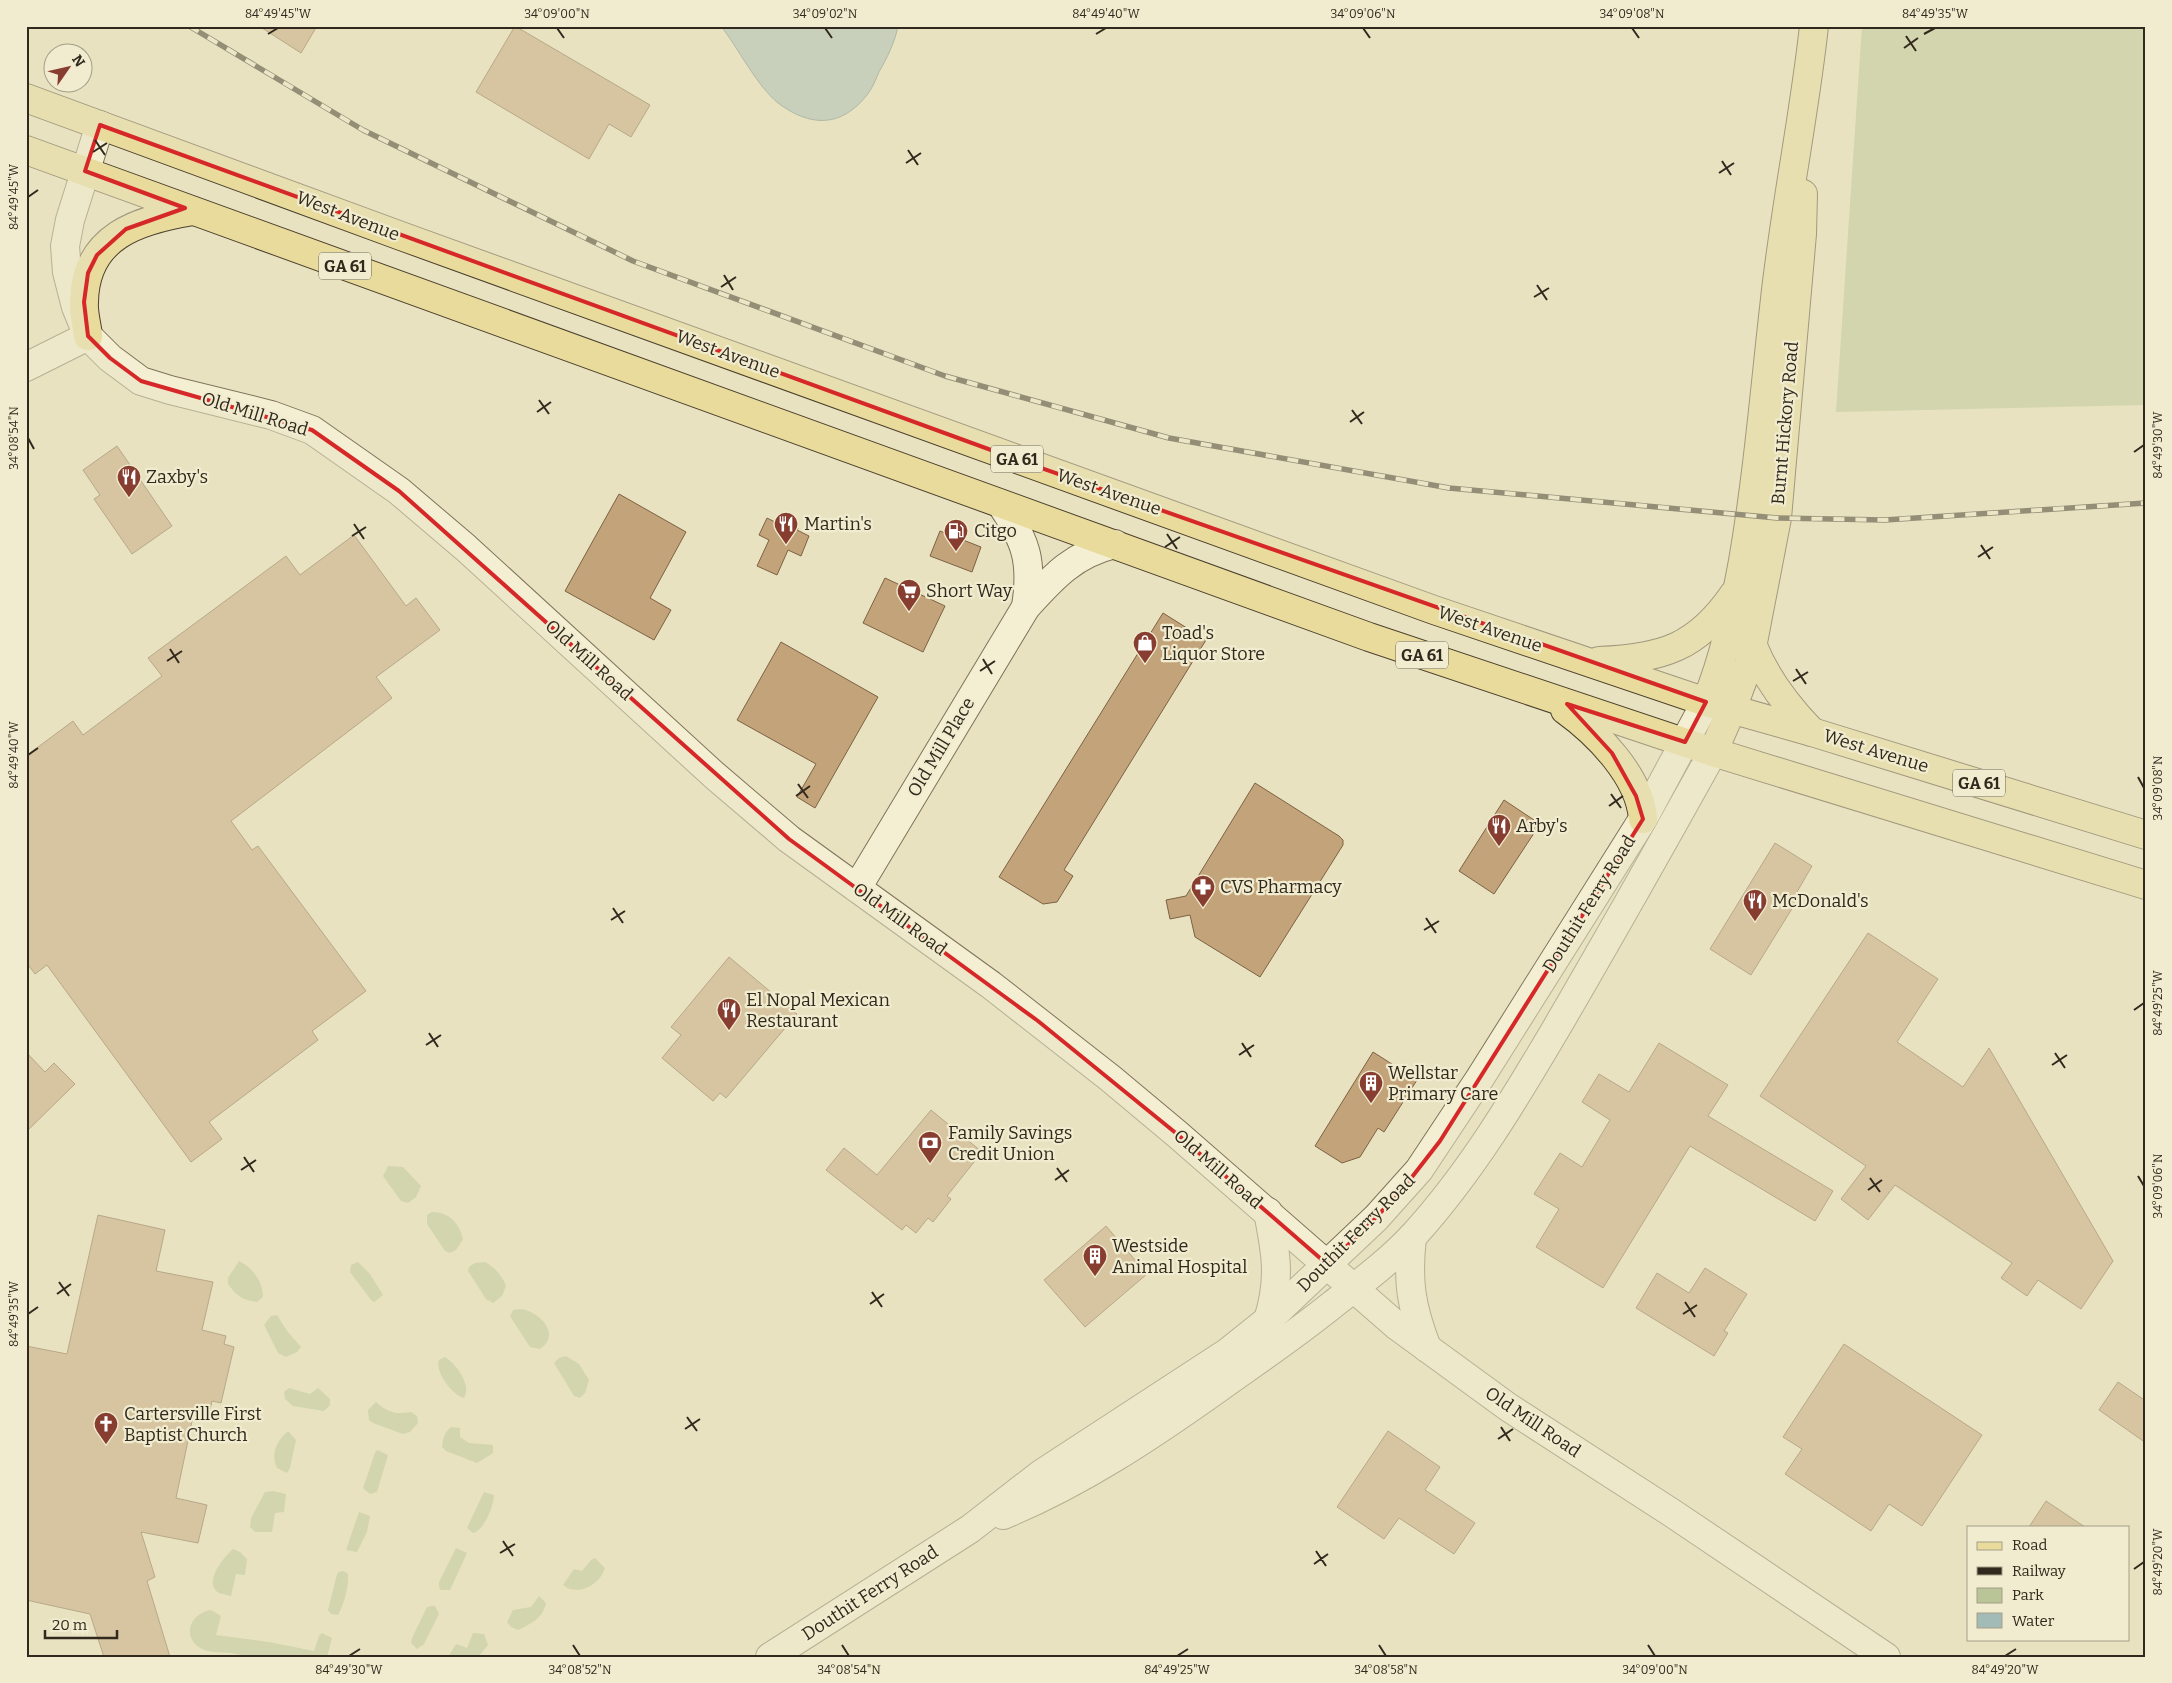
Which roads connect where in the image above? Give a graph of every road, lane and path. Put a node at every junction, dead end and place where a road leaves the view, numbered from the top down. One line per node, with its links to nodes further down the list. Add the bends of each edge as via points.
1 (1814, 26): 2 (main road, Burnt Hickory Road)
2 (1808, 85): 12 (main road, Burnt Hickory Road, via 1783,230 1751,515); 14 (main road, Burnt Hickory Road, via 1802,234 1777,518)
3 (26, 98): 4 (main road, West Avenue / GA 61)
4 (100, 124): 6 (street, Old Mill Road); 15 (main road, West Avenue / GA 61, via 1012,458)
5 (26, 150): 6 (main road, GA 61)
6 (84, 171): 7 (main road, GA 61); 8 (street, Old Mill Road, via 65,246 67,272)
7 (193, 211): 8 (main road, via 160,217 126,230 108,242 97,255 88,273 84,302); 10 (main road, GA 61)
8 (88, 336): 9 (street); 25 (street, Old Mill Road, via 140,381 271,415 312,430 399,491 466,548 714,775 789,838)
9 (26, 367)
10 (1001, 504): 11 (main road, GA 61); 13 (street, Old Mill Place, via 1022,539 1027,555 1029,588)
11 (1115, 544): 13 (street, Old Mill Place, via 1086,553 1063,568); 16 (main road, GA 61)
12 (1738, 588): 15 (main road, via 1706,628 1681,646 1646,657); 17 (main road, Burnt Hickory Road, via 1724,656)
13 (1026, 607): 25 (street, Old Mill Place)
14 (1753, 646): 18 (main road, Burnt Hickory Road); 19 (main road, via 1771,681)
15 (1586, 662): 17 (main road, West Avenue / GA 61)
16 (1549, 699): 20 (main road, GA 61); 22 (main road, via 1588,727 1612,753 1636,796)
17 (1706, 702): 18 (main road, West Avenue / GA 61); 20 (street, Douthit Ferry Road)
18 (1732, 709): 19 (main road, West Avenue / GA 61); 21 (main road, Burnt Hickory Road)
19 (1812, 732): 23 (main road, West Avenue / GA 61)
20 (1685, 742): 21 (main road, GA 61); 22 (street, Douthit Ferry Road)
21 (1713, 752): 24 (main road, GA 61); 27 (street, Douthit Ferry Road, via 1618,924 1514,1100 1457,1183)
22 (1643, 819): 28 (street, Douthit Ferry Road, via 1440,1141 1398,1195)
23 (2146, 835)
24 (2146, 885)
25 (857, 888): 26 (street, Old Mill Road, via 1030,1015)
26 (1268, 1212): 28 (street, Old Mill Road); 30 (street, via 1277,1260 1273,1304)
27 (1412, 1237): 29 (street, Douthit Ferry Road); 31 (street, via 1409,1281 1416,1317)
28 (1328, 1265): 29 (street, Old Mill Road); 30 (street, Douthit Ferry Road)
29 (1354, 1288): 31 (street, Old Mill Road); 32 (street, Douthit Ferry Road, via 1270,1352 1140,1442 1041,1500)
30 (1268, 1320): 32 (street, Douthit Ferry Road, via 1228,1352 1041,1474)
31 (1427, 1348): 34 (street, Old Mill Road, via 1508,1407)
32 (970, 1529): 33 (street, Douthit Ferry Road)
33 (770, 1657)
34 (1886, 1657)

